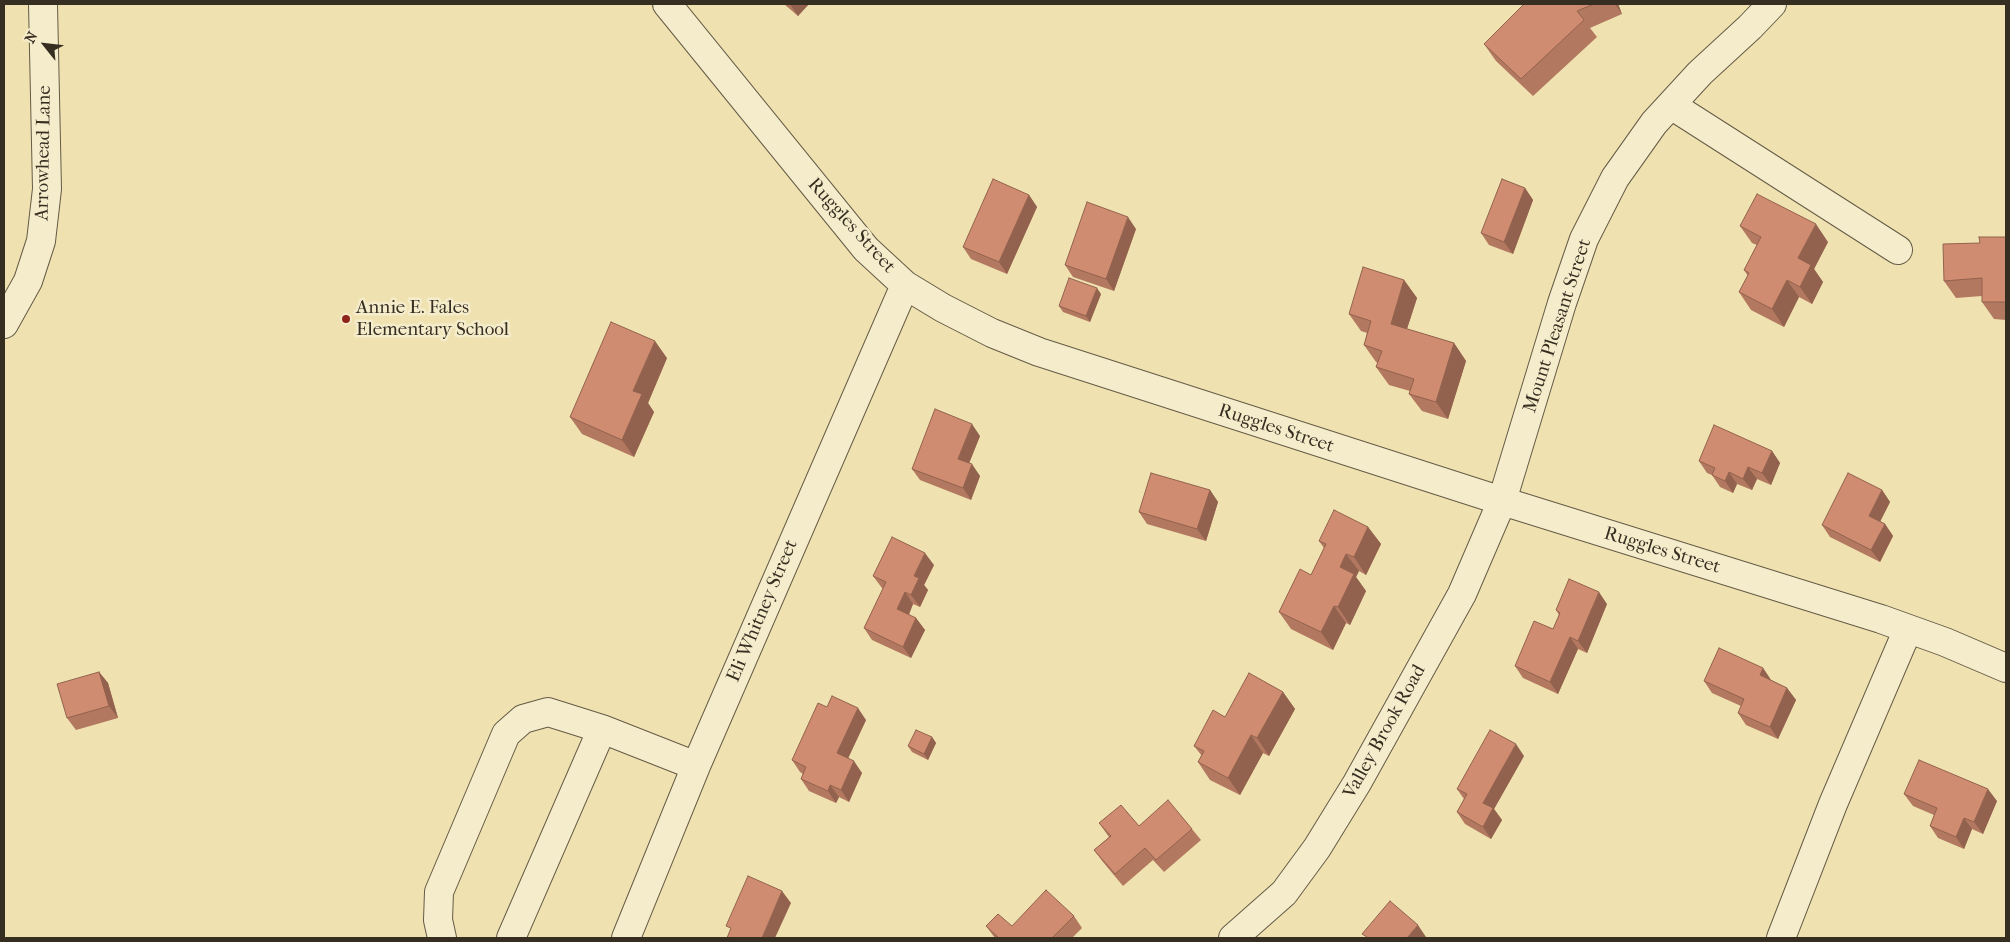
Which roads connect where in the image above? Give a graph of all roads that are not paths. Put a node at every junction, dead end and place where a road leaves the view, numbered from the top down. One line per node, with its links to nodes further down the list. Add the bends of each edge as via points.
1 (43, 4): 7 (street, Arrowhead Lane, via 47,189 41,241 28,281)
2 (667, 4): 6 (street, Ruggles Street, via 866,249)
3 (1772, 4): 4 (street, Mount Pleasant Street)
4 (1671, 105): 5 (street); 8 (street, Mount Pleasant Street, via 1654,123 1615,178 1584,239)
5 (1898, 250)
6 (905, 285): 8 (street, Ruggles Street, via 992,334 1039,352); 12 (street, Eli Whitney Street)
7 (4, 324)
8 (1502, 501): 9 (street, Ruggles Street); 16 (street, Valley Brook Road, via 1462,594 1357,783 1317,848 1284,893)
9 (1908, 629): 10 (street, Ruggles Street); 17 (street, via 1833,804)
10 (2006, 668)
11 (602, 729): 12 (street); 13 (street, via 548,712 523,719 506,734 439,892 438,920); 14 (street)
12 (696, 766): 15 (street, Eli Whitney Street)
13 (442, 938)
14 (511, 938)
15 (626, 938)
16 (1233, 938)
17 (1781, 938)

